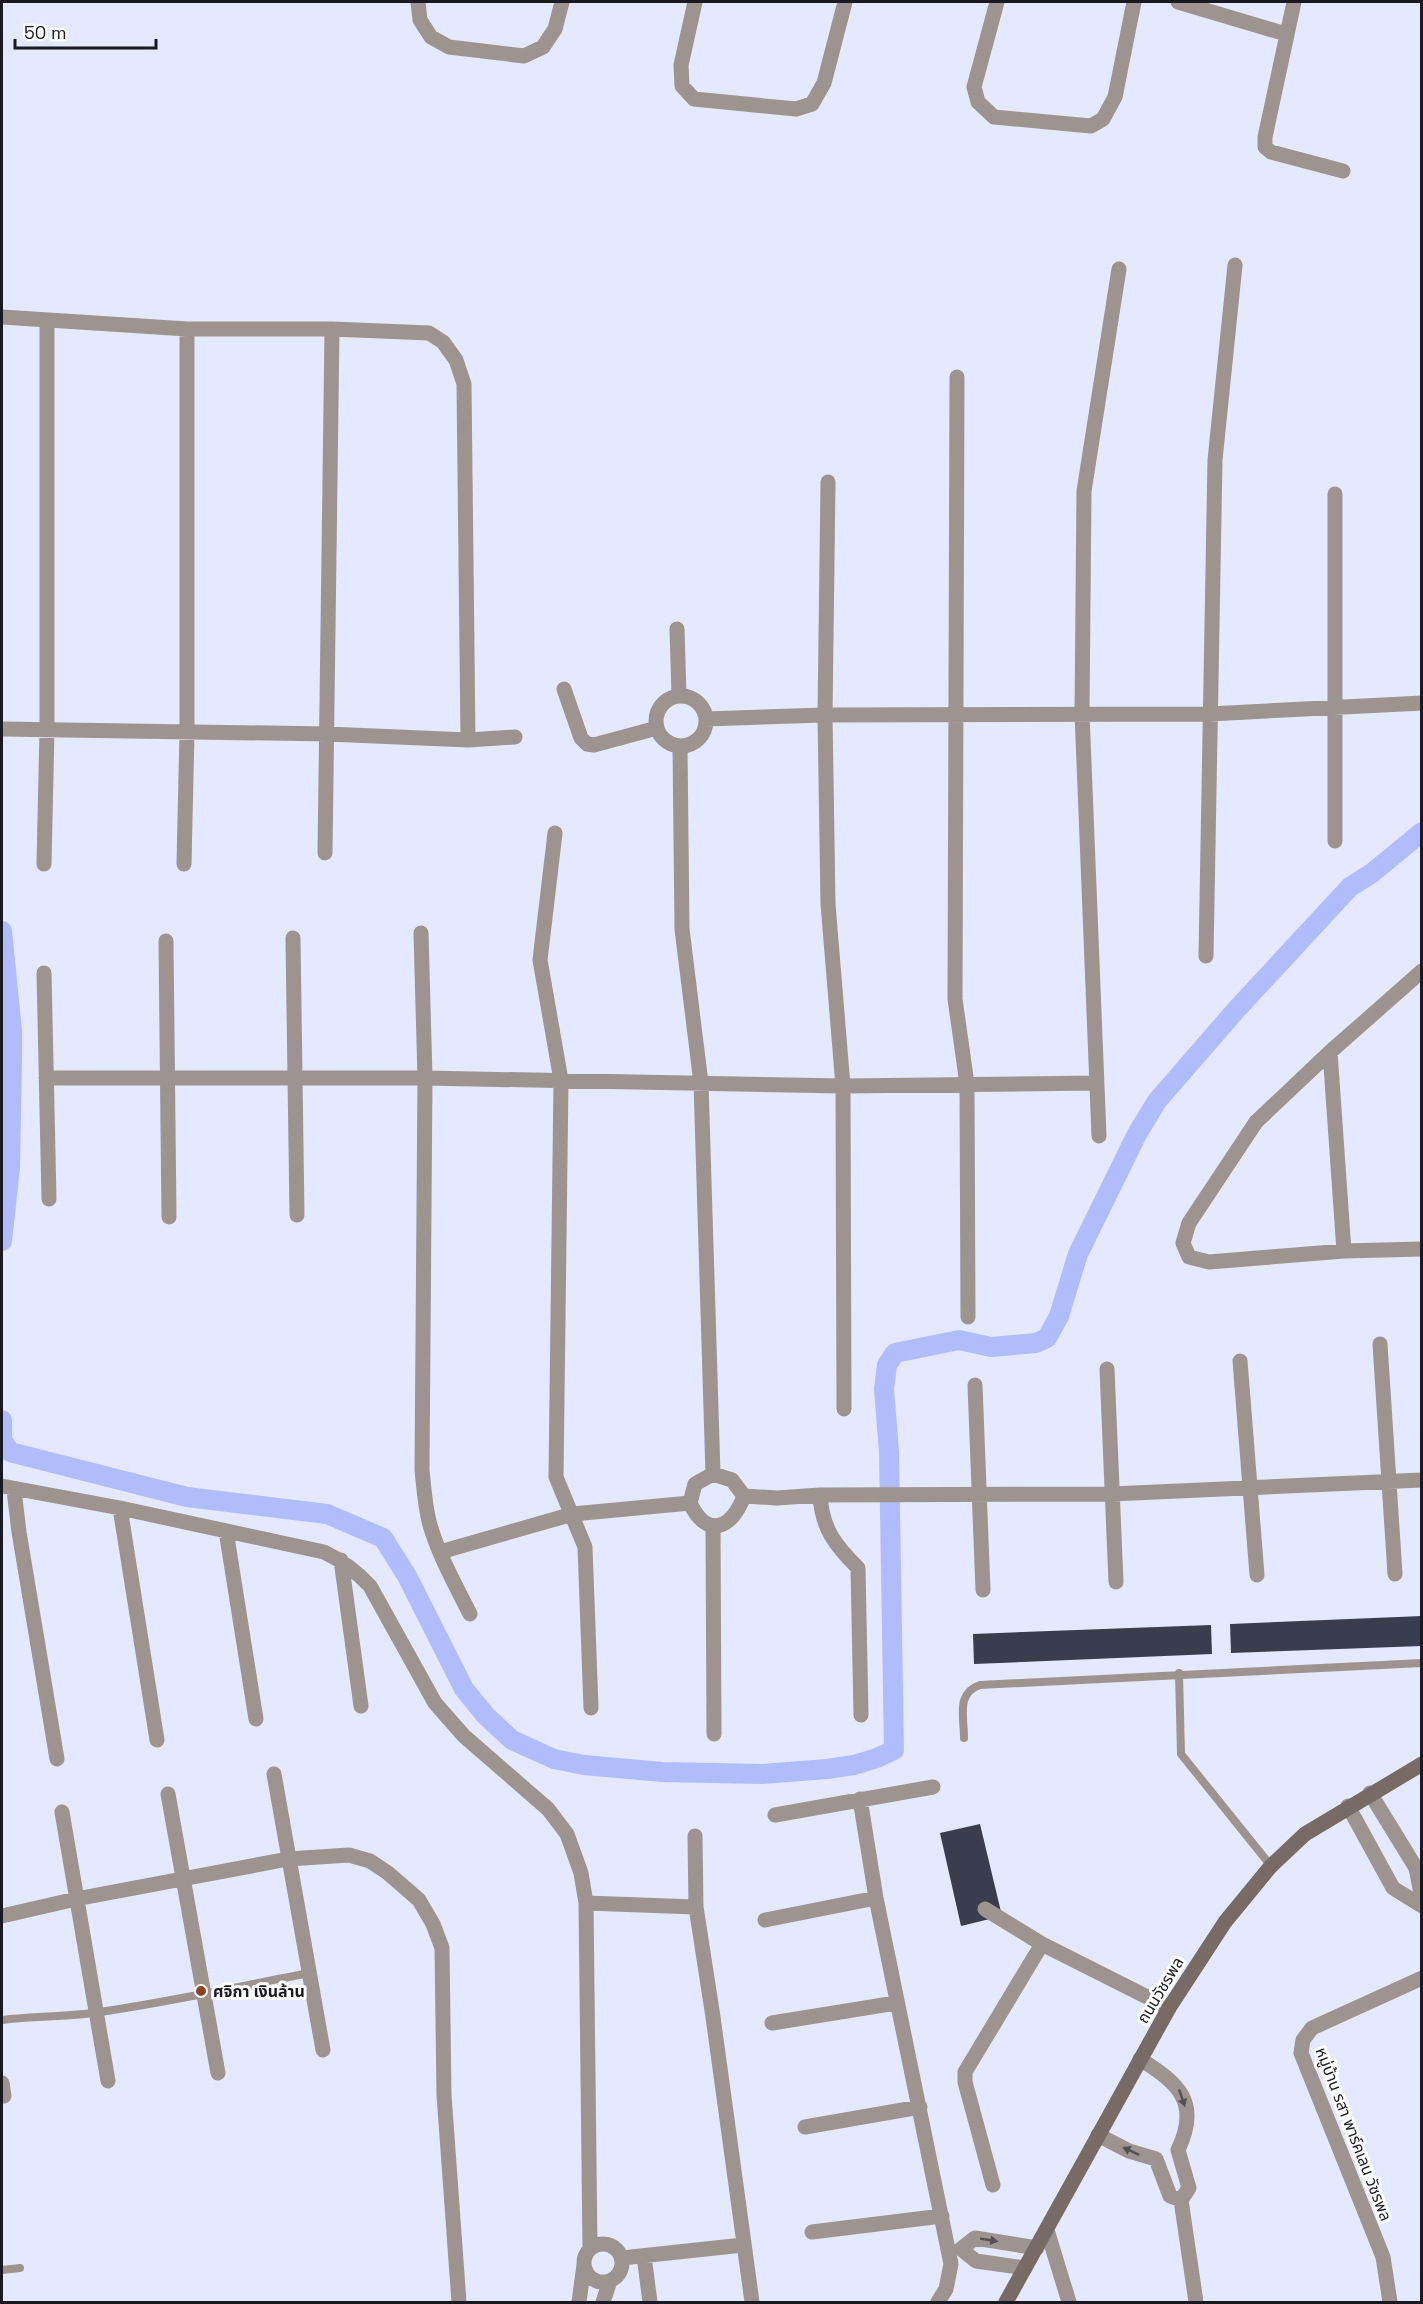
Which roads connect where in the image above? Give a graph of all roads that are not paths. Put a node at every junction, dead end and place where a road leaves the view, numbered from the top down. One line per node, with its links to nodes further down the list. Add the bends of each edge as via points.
1 (418, 2): 2 (street, via 420,20 431,37 449,47 524,56 543,46 555,29)
2 (561, 2)
3 (695, 2): 4 (street, via 681,65 681,86 693,99 796,109 812,104 824,83)
4 (845, 2)
5 (997, 2): 6 (street, via 974,87 978,102 994,117 1091,126 1103,119 1115,97)
6 (1134, 2)
7 (1178, 2): 9 (street)
8 (1294, 2): 9 (street)
9 (1286, 34): 10 (street, via 1265,147 1271,152)
10 (1343, 171)
11 (1235, 265): 26 (street, via 1215,460)
12 (1119, 269): 25 (street, via 1084,491)
13 (2, 317): 14 (street)
14 (47, 320): 15 (street); 32 (street)
15 (188, 329): 16 (street); 33 (street)
16 (332, 329): 34 (street); 36 (street, via 429,333 443,342 456,360 464,384)
17 (957, 377): 28 (street)
18 (828, 482): 27 (street)
19 (1335, 494): 24 (street)
20 (677, 629): 22 (street)
21 (564, 689): 30 (street, via 581,738 587,744)
22 (679, 695): 29 (street, via 698,701); 30 (street, via 660,706 656,713)
23 (1422, 703): 24 (street)
24 (1334, 709): 26 (street); 39 (street)
25 (1082, 713): 26 (street); 28 (street); 56 (street)
26 (1209, 714): 46 (street)
27 (825, 715): 28 (street); 29 (street); 58 (street, via 828,904)
28 (957, 715): 57 (street, via 955,999)
29 (706, 719): 37 (street, via 699,738)
30 (657, 728): 37 (street, via 665,741)
31 (2, 729): 32 (street)
32 (46, 730): 33 (street); 41 (street)
33 (187, 732): 34 (street); 42 (street)
34 (328, 734): 36 (street); 40 (street)
35 (515, 736): 36 (street)
36 (468, 740)
37 (680, 746): 55 (street, via 682,929)
38 (555, 833): 54 (street, via 540,960)
39 (1335, 841)
40 (325, 853)
41 (44, 864)
42 (184, 864)
43 (421, 933): 52 (street)
44 (293, 938): 53 (street)
45 (166, 941): 51 (street)
46 (1206, 956)
47 (1422, 971): 49 (street)
48 (44, 973): 50 (street)
49 (1330, 1052): 64 (street); 64 (street, via 1256,1122 1189,1223 1183,1243 1189,1257 1209,1262)
50 (46, 1078): 51 (street); 60 (street)
51 (169, 1078): 53 (street); 62 (street)
52 (425, 1078): 53 (street); 54 (street); 85 (street, via 423,1470 425,1504)
53 (295, 1079): 61 (street)
54 (561, 1080): 55 (street); 82 (street, via 556,1477)
55 (701, 1083): 58 (street); 71 (street)
56 (1097, 1083): 57 (street); 59 (street)
57 (967, 1084): 58 (street); 65 (street)
58 (843, 1086): 70 (street)
59 (1099, 1136)
60 (49, 1199)
61 (297, 1215)
62 (168, 1217)
63 (1422, 1249): 64 (street)
64 (1344, 1251)
65 (968, 1317)
66 (1380, 1344): 73 (street)
67 (1240, 1361): 75 (street)
68 (1107, 1369): 77 (street)
69 (975, 1384): 76 (street)
70 (844, 1409)
71 (713, 1474): 79 (street, via 732,1480); 80 (street, via 695,1484)
72 (1422, 1480): 73 (street)
73 (1388, 1482): 75 (street); 87 (street)
74 (8, 1488): 81 (street); 101 (street)
75 (1249, 1489): 77 (street); 88 (street)
76 (978, 1493): 77 (street); 78 (street); 90 (street)
77 (1112, 1494): 89 (street)
78 (820, 1495): 79 (street); 96 (street, via 821,1515 832,1539 858,1568)
79 (744, 1496): 83 (street, via 728,1523)
80 (690, 1503): 82 (street); 83 (street, via 697,1518)
81 (120, 1508): 84 (street); 100 (street)
82 (573, 1514): 85 (street); 95 (street, via 585,1547)
83 (713, 1526): 98 (street)
84 (226, 1531): 86 (street, via 324,1552); 97 (street)
85 (440, 1552): 91 (street)
86 (341, 1560): 94 (street); 118 (street, via 370,1586 435,1703 464,1736 548,1809 567,1834 581,1873)
87 (1395, 1574)
88 (1257, 1575)
89 (1116, 1582)
90 (983, 1590)
91 (470, 1614)
92 (1422, 1663): 93 (lane)
93 (1179, 1673): 99 (lane, via 980,1684 969,1688 964,1696); 113 (lane, via 1181,1754)
94 (361, 1707)
95 (591, 1708)
96 (861, 1715)
97 (256, 1719)
98 (714, 1734)
99 (964, 1738)
100 (157, 1740)
101 (57, 1759)
102 (1422, 1764): 105 (street, ถนนวัชรพล)
103 (274, 1774): 112 (street)
104 (933, 1787): 107 (street)
105 (1370, 1793): 108 (street, ถนนวัชรพล); 117 (street, via 1416,1868)
106 (168, 1794): 114 (street)
107 (860, 1799): 110 (street); 115 (street)
108 (1348, 1806): 113 (street, ถนนวัชรพล, via 1305,1834); 119 (street, via 1393,1888)
109 (62, 1812): 116 (street)
110 (775, 1815)
111 (694, 1836): 120 (street)
112 (288, 1859): 114 (street); 125 (street); 158 (street, via 349,1855 370,1861 419,1900 433,1924 442,1948 444,2096)
113 (1271, 1866): 129 (street, ถนนวัชรพล, via 1225,1922)
114 (183, 1879): 116 (street); 127 (street)
115 (876, 1898): 123 (street); 128 (street)
116 (76, 1899): 122 (street); 130 (street)
117 (1422, 1899)
118 (586, 1903): 120 (street); 148 (street)
119 (1422, 1906)
120 (696, 1908): 147 (street)
121 (985, 1909): 124 (street)
122 (2, 1916)
123 (765, 1920)
124 (1042, 1944): 129 (street); 142 (street, via 965,2072)
125 (309, 1973): 127 (lane); 133 (street)
126 (1422, 1978): 167 (street, หมู่บ้าน รสา พาร์คเลน วัชรพล, via 1312,2028 1303,2040 1301,2052 1383,2257)
127 (204, 1993): 130 (lane); 135 (street)
128 (896, 2003): 132 (street); 137 (street)
129 (1169, 2008): 134 (street, ถนนวัชรพล)
130 (96, 2013): 131 (lane); 136 (street)
131 (2, 2020)
132 (772, 2023)
133 (323, 2050)
134 (1140, 2059): 139 (street, ถนนวัชรพล); 140 (street, one-way to 140, via 1168,2076 1181,2091 1187,2114)
135 (218, 2073)
136 (108, 2081)
137 (920, 2107): 138 (street); 144 (street)
138 (805, 2127)
139 (1098, 2135): 141 (street, one-way to 139); 145 (street, ถนนวัชรพล)
140 (1178, 2150): 141 (street); 143 (street, via 1189,2188)
141 (1156, 2159): 143 (street, via 1170,2196)
142 (993, 2185)
143 (1181, 2200): 166 (street)
144 (942, 2216): 146 (street); 149 (street)
145 (1047, 2230): 150 (street, ถนนวัชรพล); 165 (street)
146 (812, 2232)
147 (743, 2245): 151 (street); 162 (street)
148 (590, 2248): 152 (street, via 609,2244); 153 (street)
149 (955, 2248): 150 (street, one-way to 150, via 975,2238); 155 (street, via 976,2261); 163 (street, via 946,2289)
150 (1037, 2248): 155 (street, ถนนวัชรพล)
151 (644, 2256): 152 (street); 161 (street)
152 (622, 2258): 157 (street, via 622,2269)
153 (584, 2265): 157 (street, via 593,2280); 159 (street)
154 (20, 2268): 156 (lane)
155 (1025, 2268): 164 (street, ถนนวัชรพล)
156 (2, 2270)
157 (610, 2281): 160 (street)
158 (459, 2302)
159 (579, 2302)
160 (603, 2302)
161 (650, 2302)
162 (752, 2302)
163 (938, 2302)
164 (1006, 2302)
165 (1069, 2302)
166 (1196, 2302)
167 (1390, 2302)

